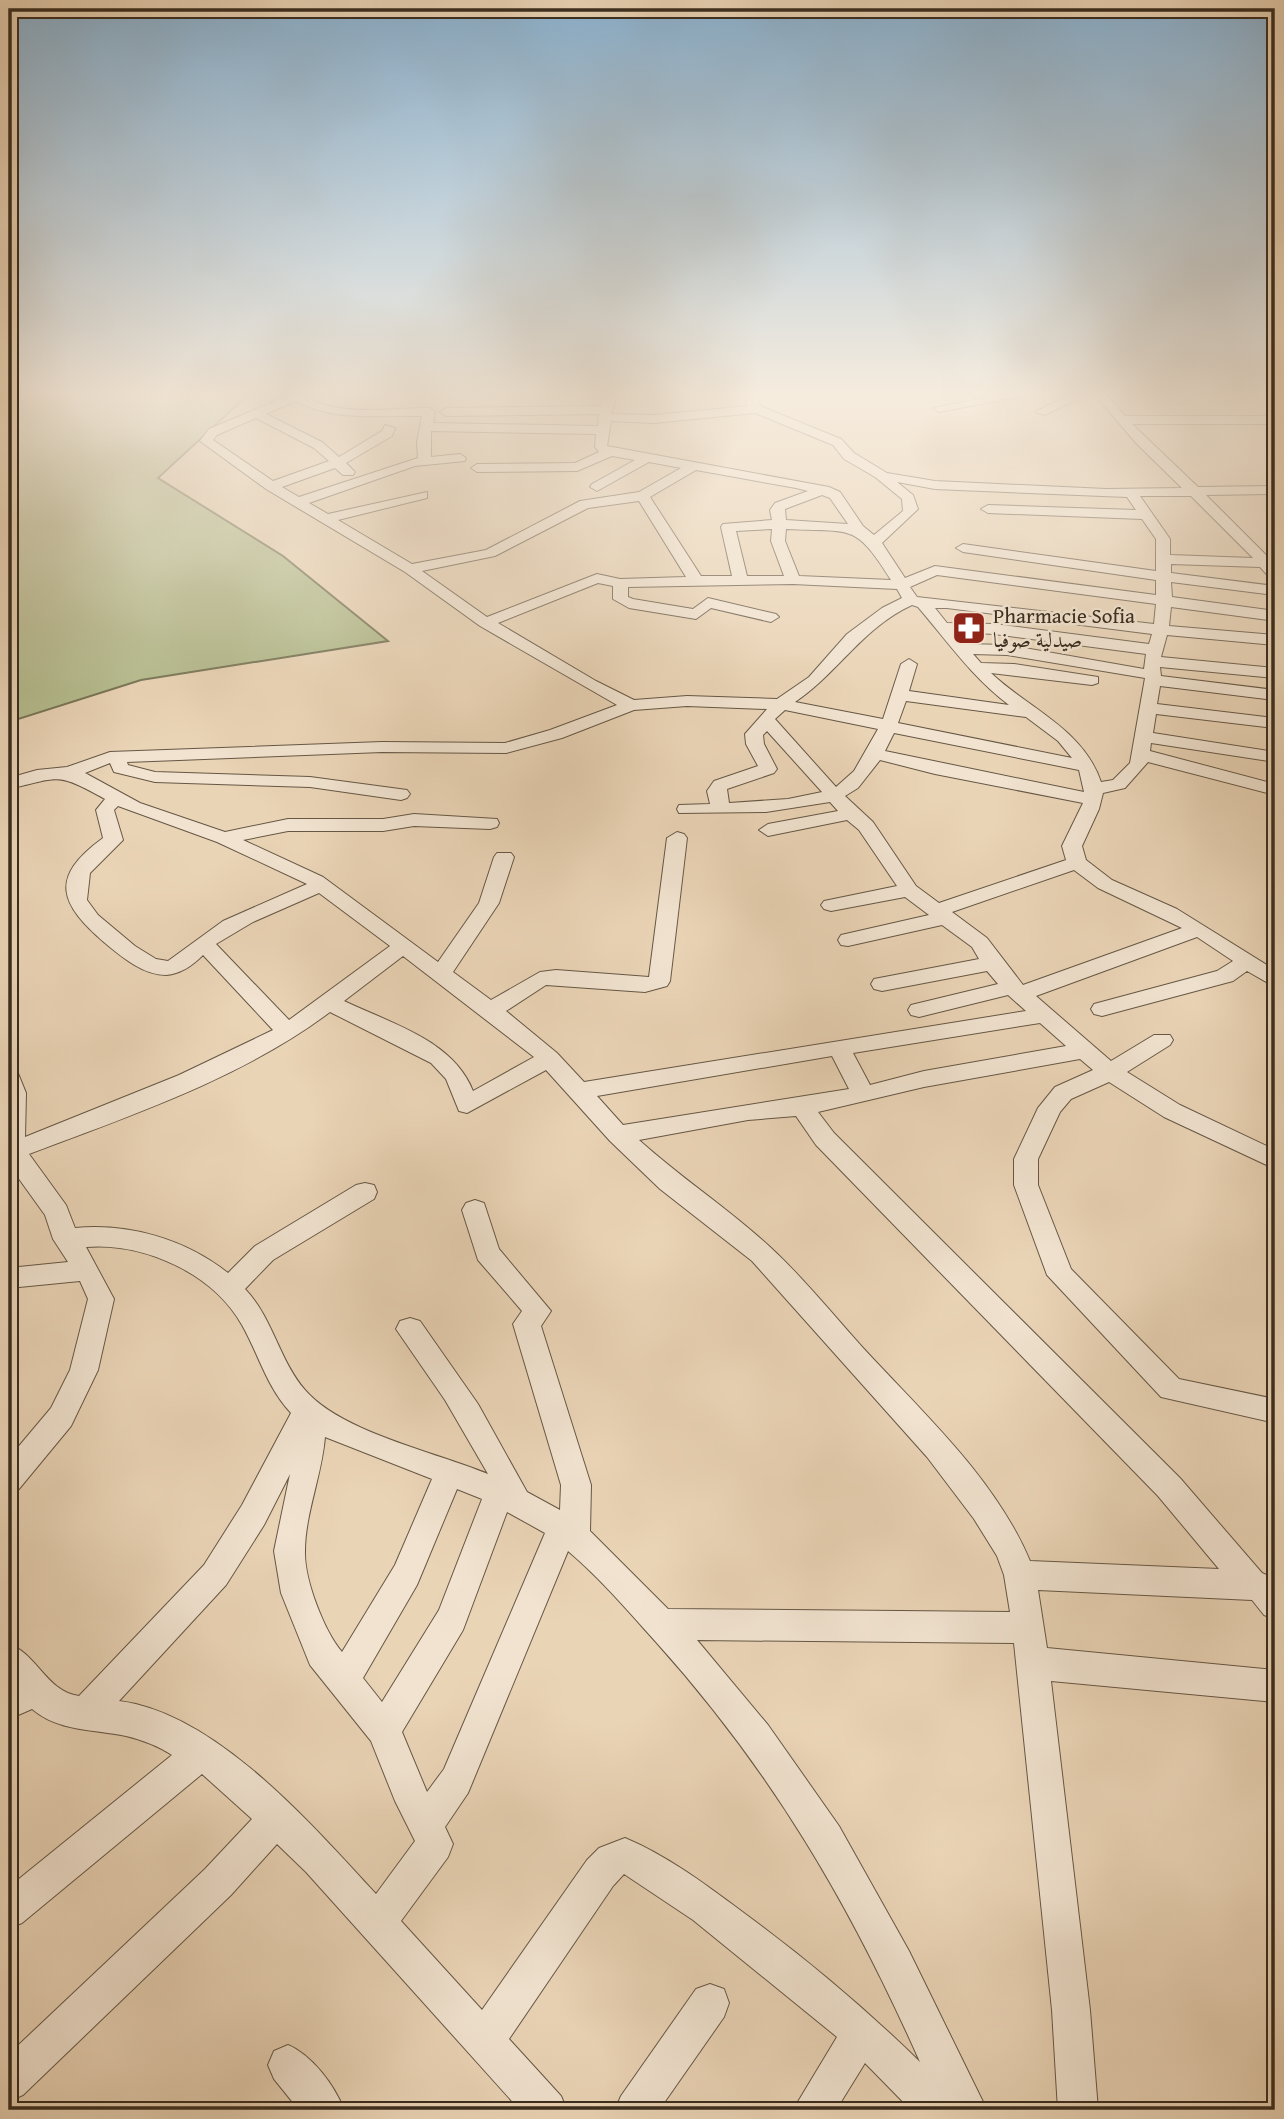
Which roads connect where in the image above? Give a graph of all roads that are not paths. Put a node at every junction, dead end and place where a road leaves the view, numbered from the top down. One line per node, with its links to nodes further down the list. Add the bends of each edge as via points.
1 (283, 493): 11 (street)
2 (323, 493): 11 (street)
3 (648, 493): 10 (street)
4 (816, 493): 15 (street, via 780,506)
5 (828, 493): 16 (street, via 841,501)
6 (902, 493): 17 (street, via 911,509)
7 (1131, 493): 13 (street)
8 (1195, 493): 22 (street)
9 (422, 495): 14 (street)
10 (643, 496): 21 (street, via 585,504 490,553); 26 (street)
11 (299, 502): 14 (street)
12 (988, 509): 13 (street)
13 (1147, 515): 19 (street, via 1163,539)
14 (327, 519): 21 (street)
15 (780, 524): 16 (street); 24 (street, via 728,527); 25 (street, via 778,541)
16 (858, 529): 17 (street)
17 (874, 542): 29 (street)
18 (963, 548): 20 (street)
19 (1165, 559): 22 (street); 23 (street)
20 (1034, 560): 23 (street); 28 (street)
21 (410, 569): 35 (street)
22 (1270, 569)
23 (1164, 577): 30 (street); 31 (street)
24 (740, 579): 25 (street); 26 (street)
25 (793, 580): 29 (street)
26 (695, 581): 27 (street)
27 (620, 583): 34 (street, via 621,599 629,603 696,614 708,603); 35 (street, via 597,578)
28 (1027, 583): 29 (street, via 935,570); 31 (street)
29 (902, 585): 32 (street)
30 (1275, 590)
31 (1164, 601): 33 (street); 37 (street)
32 (917, 602): 36 (street); 37 (street); 46 (street, via 887,611 853,637 815,681)
33 (1275, 616)
34 (771, 617)
35 (485, 623): 47 (street)
36 (942, 627): 39 (street); 42 (street, via 994,629)
37 (1161, 630): 38 (street); 42 (street)
38 (1275, 640)
39 (958, 649): 41 (street); 42 (street, via 1007,650)
40 (909, 664): 44 (street)
41 (978, 668): 42 (street); 49 (street)
42 (1153, 671): 43 (street); 45 (street); 48 (street)
43 (1275, 673)
44 (900, 695): 49 (street); 52 (street)
45 (1275, 695)
46 (781, 704): 47 (street, via 687,701); 50 (street); 52 (street)
47 (631, 705): 55 (street, via 506,748 382,747)
48 (1146, 708): 51 (street); 53 (street)
49 (1028, 712): 57 (street, via 1062,736)
50 (766, 722): 62 (street, via 785,737); 66 (street, via 754,734 768,769 720,785 716,791)
51 (1275, 723)
52 (889, 728): 54 (street); 57 (street)
53 (1141, 745): 56 (street); 60 (street); 63 (street, via 1139,765 1119,784)
54 (873, 753): 62 (street, via 851,785); 63 (street, via 935,769)
55 (117, 757): 58 (street); 61 (street, via 120,768 155,776 310,782)
56 (1275, 757)
57 (1086, 765): 63 (street)
58 (70, 772): 59 (street); 64 (street)
59 (9, 784)
60 (1275, 790)
61 (401, 794)
62 (834, 794): 66 (street); 67 (street)
63 (1093, 794): 73 (street, via 1072,846)
64 (114, 799): 70 (street); 80 (street, via 106,810 113,840 81,869 76,897 80,908 128,950 161,968 186,960)
65 (686, 809): 66 (street)
66 (721, 810)
67 (851, 814): 69 (street); 75 (street, via 866,826)
68 (490, 823): 70 (street, via 300,824)
69 (768, 830)
70 (223, 838): 74 (street)
71 (677, 838): 89 (street, via 659,981 645,985 540,979)
72 (504, 857): 84 (street, via 489,903)
73 (1077, 863): 77 (street); 78 (street, via 1105,884)
74 (323, 885): 80 (street, via 248,917); 81 (street)
75 (909, 890): 76 (street); 77 (street)
76 (831, 905)
77 (940, 915): 79 (street); 83 (street, via 980,943)
78 (1197, 930): 82 (street); 87 (street)
79 (848, 940)
80 (204, 944): 93 (street)
81 (403, 946): 84 (street); 88 (street)
82 (1247, 961): 85 (street); 90 (street, via 1225,976)
83 (992, 963): 86 (street); 87 (street)
84 (442, 972): 89 (street)
85 (1275, 980)
86 (882, 984)
87 (1016, 990): 91 (street); 92 (street)
88 (326, 1001): 93 (street); 97 (street, via 439,1058 456,1076 467,1105)
89 (492, 1009): 97 (street)
90 (1102, 1009)
91 (919, 1010)
92 (1047, 1015): 95 (street); 96 (street)
93 (288, 1032): 104 (street, via 181,1083)
94 (1162, 1040): 98 (street)
95 (839, 1049): 100 (street); 101 (street)
96 (1085, 1050): 98 (street); 101 (street, via 924,1079)
97 (549, 1058): 100 (street)
98 (1110, 1072): 105 (street, via 1172,1111); 114 (street, via 1063,1093 1050,1108 1026,1159 1026,1185 1060,1275 1171,1389)
99 (9, 1077): 104 (street, via 14,1093)
100 (580, 1091): 103 (street)
101 (864, 1095): 102 (street)
102 (802, 1107): 103 (street); 120 (street, via 825,1139 1169,1487)
103 (618, 1135): 119 (street, via 669,1182 761,1254 817,1315 967,1483 1004,1538)
104 (14, 1150): 108 (street, via 57,1212)
105 (1275, 1160)
106 (365, 1192): 111 (street, via 264,1253)
107 (475, 1210): 118 (street, via 490,1258 538,1310 527,1324 577,1492)
108 (66, 1239): 109 (street); 111 (street, via 110,1236 139,1241 197,1267)
109 (88, 1270): 110 (street); 116 (street, via 101,1299 84,1370 61,1417)
110 (9, 1278)
111 (230, 1288): 113 (street, via 251,1317 284,1384)
112 (410, 1329): 117 (street, via 451,1382 494,1454)
113 (307, 1411): 115 (street, via 349,1435); 125 (street, via 309,1451 289,1550 315,1640); 128 (street, via 253,1515 215,1575)
114 (1275, 1411)
115 (449, 1473): 117 (street); 125 (street, via 406,1575)
116 (9, 1480)
117 (508, 1498): 118 (street); 129 (street, via 452,1619)
118 (568, 1532): 121 (street); 132 (street, via 456,1781)
119 (1020, 1575): 120 (street); 122 (street)
120 (1264, 1595)
121 (661, 1624): 122 (street); 145 (street, via 761,1743 807,1807 886,1946 937,2061)
122 (1030, 1628): 124 (street)
123 (9, 1660): 127 (street)
124 (1035, 1663): 126 (street); 146 (street)
125 (344, 1679): 129 (street)
126 (1275, 1686)
127 (22, 1696): 128 (street)
128 (86, 1713): 130 (street, via 160,1729)
129 (384, 1730): 132 (street, via 407,1789)
130 (201, 1752): 131 (street); 133 (street)
131 (276, 1818): 134 (street); 139 (street, via 218,1882)
132 (427, 1823): 134 (street, via 432,1850)
133 (9, 1910)
134 (376, 1924): 137 (street)
135 (710, 2003): 142 (street)
136 (862, 2032): 137 (street, via 657,1871 625,1856 600,1873); 143 (street); 144 (street, via 933,2105)
137 (484, 2043): 141 (street)
138 (288, 2065): 140 (street)
139 (9, 2081)
140 (324, 2110)
141 (547, 2110)
142 (635, 2110)
143 (813, 2110)
144 (946, 2110)
145 (967, 2110)
146 (1078, 2110)

